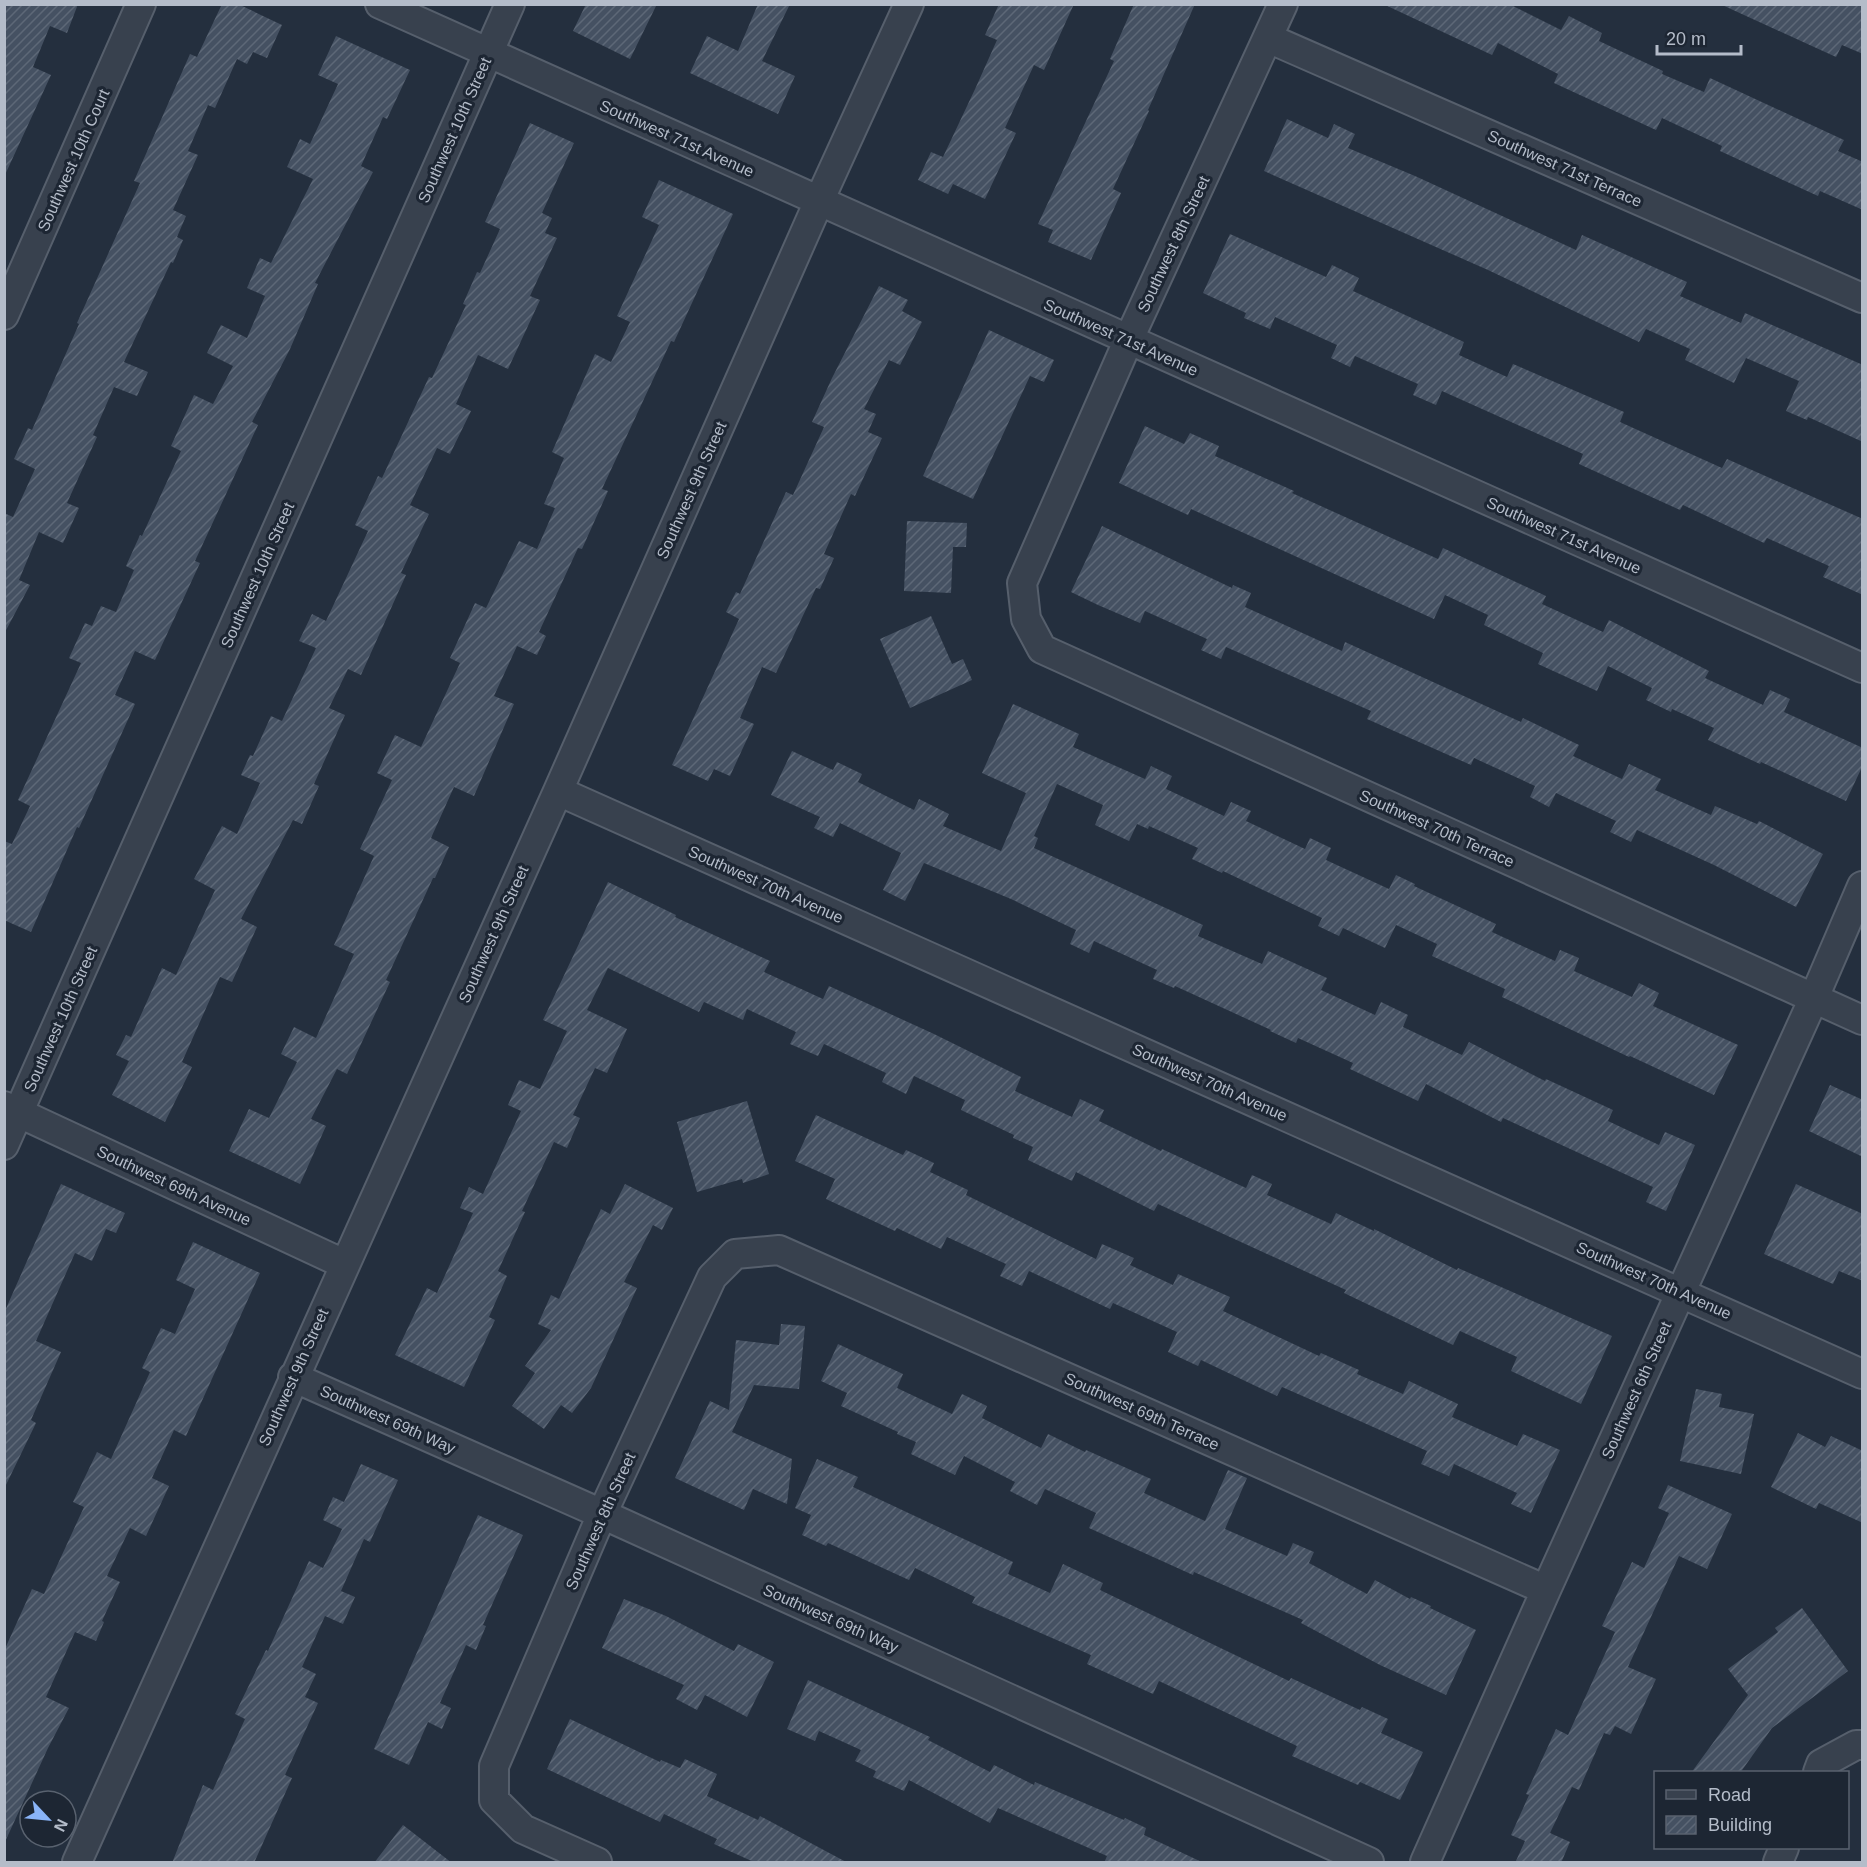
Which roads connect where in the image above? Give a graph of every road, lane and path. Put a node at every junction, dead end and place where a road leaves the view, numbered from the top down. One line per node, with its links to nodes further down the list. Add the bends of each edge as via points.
1 (141, 4): 10 (street, Southwest 10th Court)
2 (380, 4): 7 (street, Southwest 71st Avenue)
3 (510, 4): 7 (street, Southwest 10th Street)
4 (909, 4): 8 (street, Southwest 9th Street)
5 (1283, 4): 6 (street, Southwest 8th Street)
6 (1268, 39): 9 (street, Southwest 71st Terrace); 11 (street, Southwest 8th Street)
7 (488, 54): 8 (street, Southwest 71st Avenue); 18 (street, Southwest 10th Street)
8 (819, 201): 11 (street, Southwest 71st Avenue); 14 (street, Southwest 9th Street)
9 (1863, 298)
10 (4, 315)
11 (1128, 341): 12 (street, Southwest 8th Street, via 1022,583); 13 (street, Southwest 71st Avenue)
12 (1026, 619): 16 (street, Southwest 70th Terrace, via 1042,649)
13 (1863, 668)
14 (558, 791): 21 (street, Southwest 9th Street); 22 (street, Southwest 70th Avenue)
15 (1863, 886): 16 (street, Southwest 6th Street)
16 (1813, 1000): 17 (street, Southwest 70th Terrace); 22 (street, Southwest 6th Street)
17 (1863, 1020)
18 (12, 1109): 19 (street, Southwest 10th Street); 21 (street, Southwest 69th Avenue)
19 (4, 1145)
20 (735, 1254): 25 (street, Southwest 8th Street, via 712,1277); 26 (street, Southwest 69th Terrace, via 779,1250)
21 (344, 1264): 24 (street, Southwest 9th Street)
22 (1681, 1292): 23 (street, Southwest 70th Avenue); 26 (street, Southwest 6th Street)
23 (1863, 1374)
24 (293, 1377): 25 (street, Southwest 69th Way); 30 (street, Southwest 9th Street)
25 (602, 1514): 31 (street, Southwest 8th Street, via 494,1766 494,1800 523,1830); 32 (street, Southwest 69th Way)
26 (1546, 1590): 33 (street, Southwest 6th Street)
27 (1859, 1745): 28 (street, via 1821,1764)
28 (1819, 1771)
29 (1784, 1849): 34 (street)
30 (77, 1863)
31 (597, 1863)
32 (1369, 1863)
33 (1425, 1863)
34 (1778, 1863)

